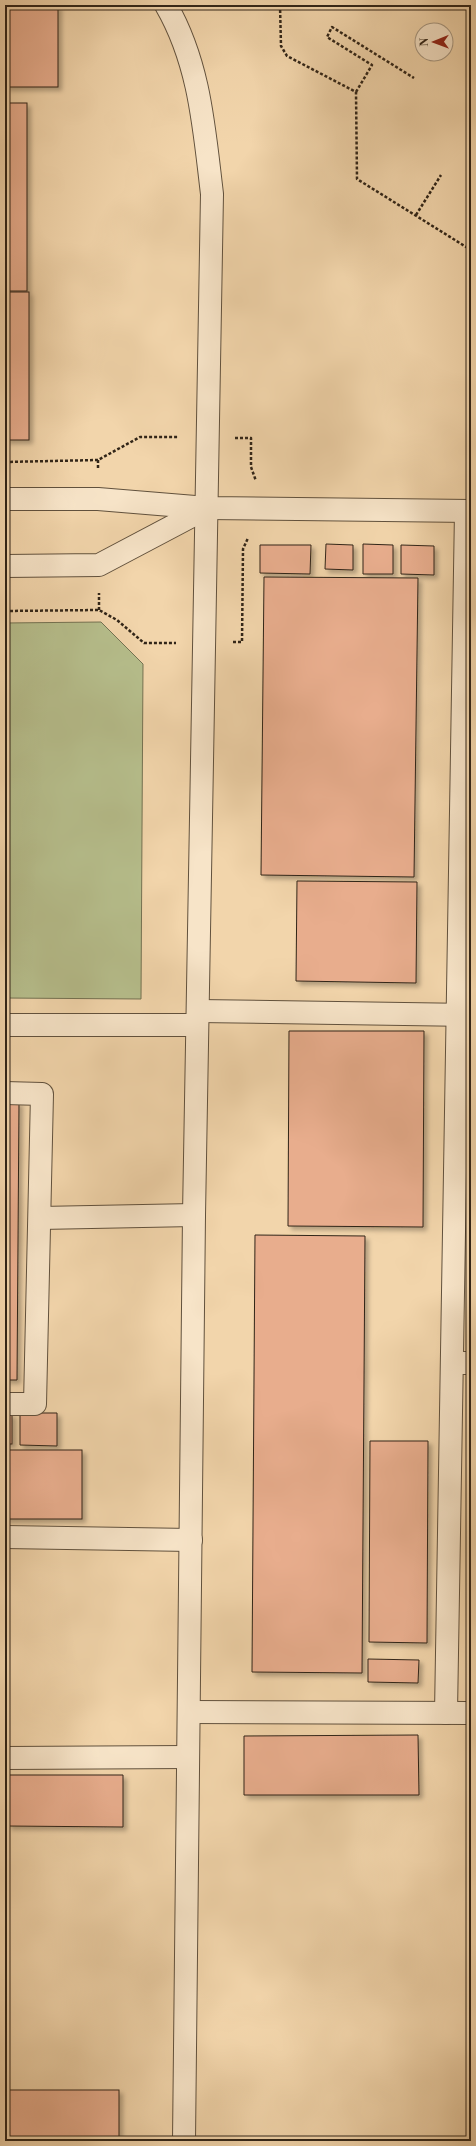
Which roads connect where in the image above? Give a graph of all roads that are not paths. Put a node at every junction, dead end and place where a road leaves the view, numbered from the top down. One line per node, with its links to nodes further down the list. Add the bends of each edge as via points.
1 (166, 5): 3 (street, via 178,26 200,95 212,194)
2 (5, 499): 3 (street, via 98,499)
3 (207, 508): 4 (street); 5 (street, via 100,565); 7 (street)
4 (468, 511): 6 (street)
5 (5, 566)
6 (465, 1015): 7 (street); 12 (street)
7 (198, 1018): 8 (street); 10 (street)
8 (5, 1025)
9 (5, 1093): 11 (street, via 42,1094)
10 (194, 1215): 11 (street); 15 (street)
11 (40, 1218): 13 (street, via 35,1404)
12 (462, 1363): 17 (street)
13 (5, 1404)
14 (5, 1537): 15 (street)
15 (191, 1540): 16 (street)
16 (189, 1712): 17 (street); 20 (street)
17 (446, 1713): 18 (street)
18 (471, 1713)
19 (5, 1758): 20 (street)
20 (188, 1758): 21 (street)
21 (184, 2141)

